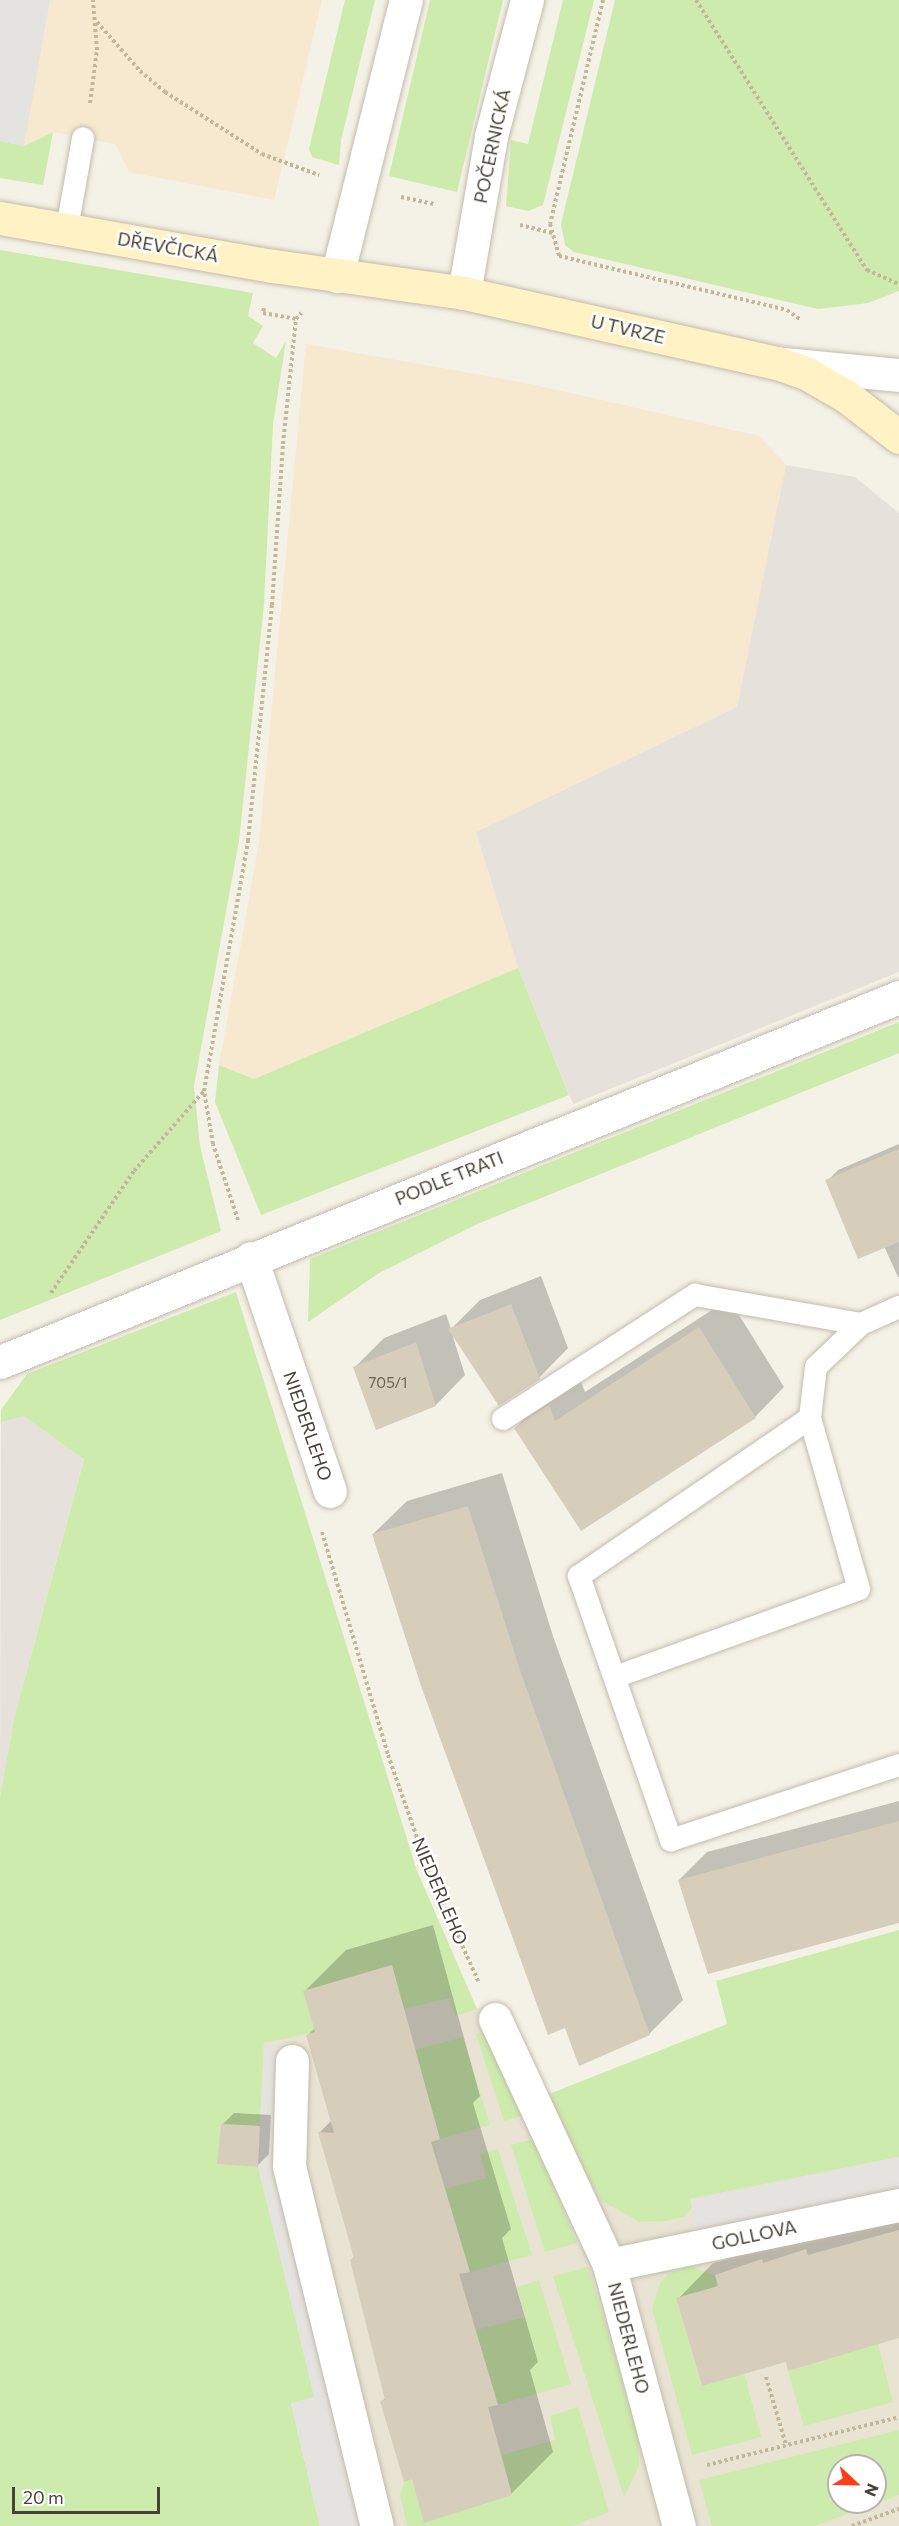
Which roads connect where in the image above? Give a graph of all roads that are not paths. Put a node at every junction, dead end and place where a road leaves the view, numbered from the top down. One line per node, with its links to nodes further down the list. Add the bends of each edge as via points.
1 (406, 0): 6 (street)
2 (527, 0): 7 (street, POČERNICKÁ, via 491,136)
3 (83, 138): 5 (lane)
4 (0, 218): 5 (main road, DŘEVČICKÁ)
5 (67, 229): 6 (main road, DŘEVČICKÁ)
6 (337, 276): 7 (main road, U TVRZE)
7 (464, 293): 8 (main road, U TVRZE)
8 (777, 363): 9 (street); 10 (main road, U TVRZE, via 806,373 846,396)
9 (899, 375)
10 (899, 436)
11 (899, 997): 12 (street, PODLE TRATI)
12 (251, 1258): 15 (street, PODLE TRATI); 18 (street, NIEDERLEHO)
13 (899, 1307): 14 (lane)
14 (861, 1324): 16 (lane, via 816,1367); 17 (lane, via 695,1295)
15 (0, 1362)
16 (810, 1418): 19 (lane, via 579,1576); 19 (lane, via 859,1589)
17 (503, 1419)
18 (330, 1491)
19 (615, 1677): 20 (lane, via 671,1840)
20 (899, 1766)
21 (495, 2019): 24 (street, NIEDERLEHO)
22 (292, 2061): 26 (street, via 289,2166)
23 (899, 2205): 24 (street, GOLLOVA)
24 (609, 2265): 25 (street, NIEDERLEHO, via 666,2475)
25 (675, 2525)
26 (377, 2526)

